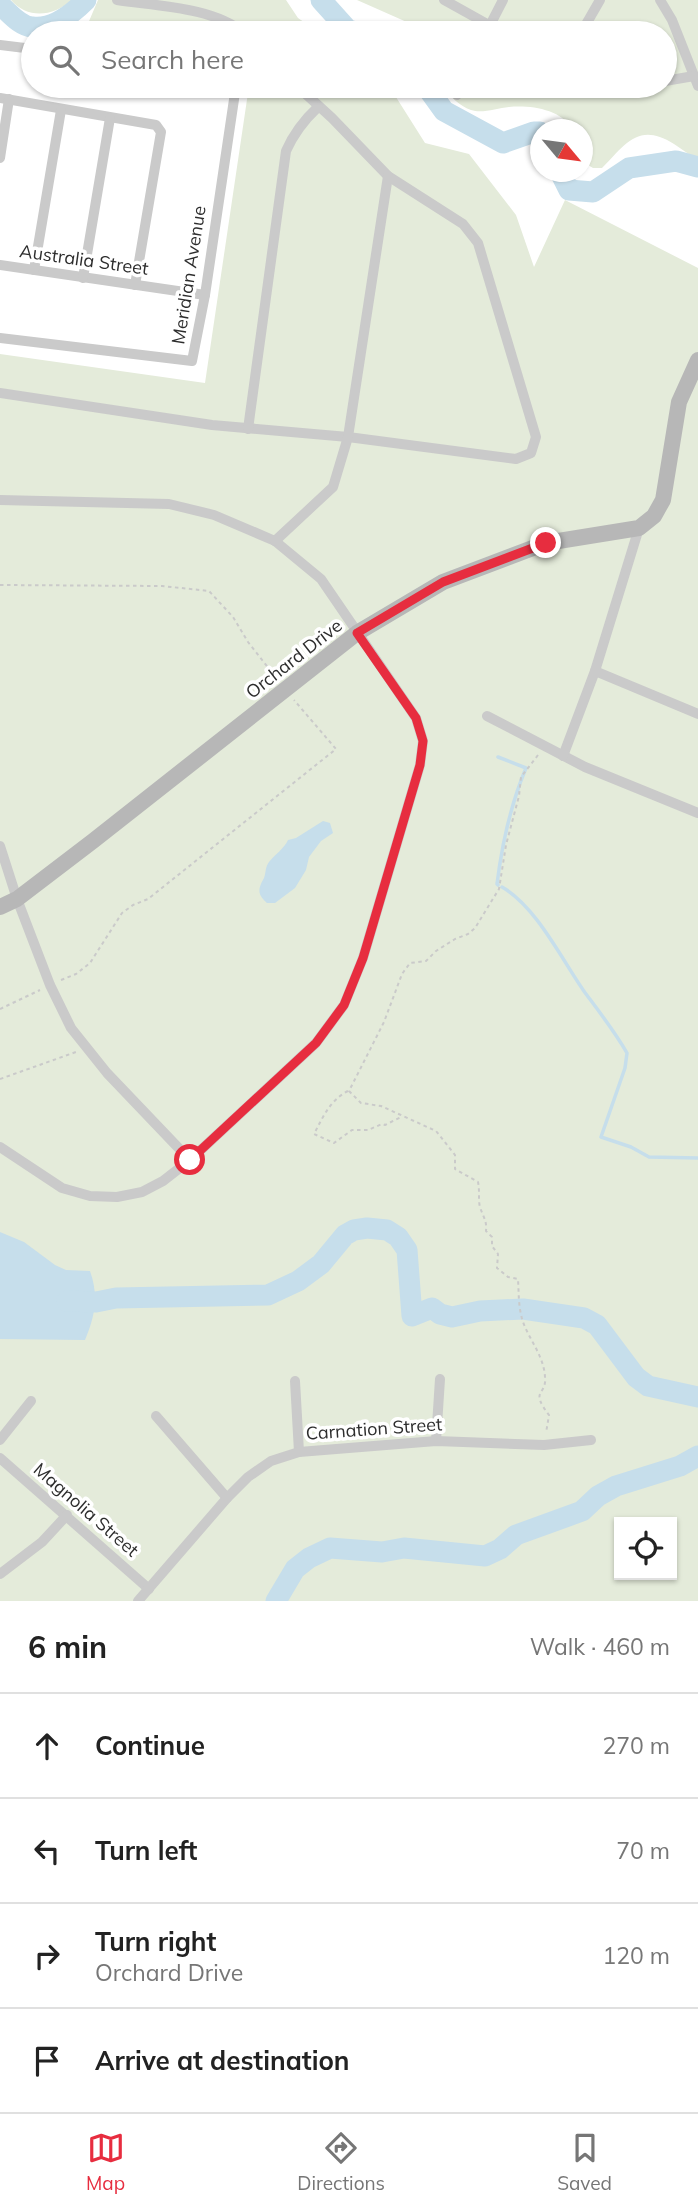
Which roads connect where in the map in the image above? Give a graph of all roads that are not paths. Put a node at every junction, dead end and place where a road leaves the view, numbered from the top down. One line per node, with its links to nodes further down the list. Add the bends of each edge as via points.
1 (117, 0): 6 (street)
2 (444, 0): 7 (street)
3 (503, 0): 8 (street)
4 (600, 0): 9 (street)
5 (660, 0): 10 (street)
6 (224, 21)
7 (476, 21)
8 (492, 21)
9 (588, 21)
10 (672, 21)
11 (677, 33): 15 (street)
12 (0, 46): 13 (street)
13 (21, 48)
14 (677, 81): 15 (street)
15 (696, 81)
16 (234, 98): 28 (street, Meridian Avenue)
17 (309, 98): 19 (street)
18 (4, 99): 20 (street); 22 (street)
19 (318, 107): 23 (street); 32 (street, via 302,122 286,151)
20 (61, 110): 21 (street); 25 (street)
21 (110, 118): 26 (street); 27 (street, via 156,125 161,132)
22 (0, 158)
23 (388, 176): 33 (street); 33 (street, via 463,224 478,243 535,446 531,453 516,459)
24 (0, 265): 25 (street, Australia Street)
25 (34, 270): 26 (street, Australia Street)
26 (83, 278): 27 (street, Australia Street)
27 (135, 285): 28 (street, Australia Street)
28 (205, 295): 29 (street, Meridian Avenue, via 192,361)
29 (0, 338)
30 (698, 360): 35 (street, via 679,402 663,500 654,516)
31 (0, 393): 32 (street)
32 (248, 429): 33 (street)
33 (348, 438): 36 (street, via 333,487)
34 (0, 500): 36 (street, via 169,504 214,515)
35 (639, 528): 37 (street, Orchard Drive, via 546,543 443,582); 38 (street)
36 (275, 541): 37 (street, via 321,579)
37 (357, 633): 44 (street, Orchard Drive); 47 (street, via 416,718 423,741 420,765 363,958 344,1005 316,1043)
38 (595, 671): 39 (street); 41 (street)
39 (698, 714)
40 (487, 716): 41 (street)
41 (563, 756): 42 (street)
42 (698, 813)
43 (0, 846): 44 (street)
44 (17, 900): 45 (street, Orchard Drive); 47 (street, via 71,1028)
45 (0, 906)
46 (0, 1147): 47 (street, via 62,1188 90,1196 142,1192)
47 (190, 1160)
48 (440, 1379): 54 (street)
49 (295, 1381): 55 (street)
50 (31, 1401): 52 (street)
51 (156, 1416): 57 (street)
52 (0, 1440)
53 (591, 1440): 54 (street, Carnation Street, via 544,1445)
54 (436, 1441): 55 (street, Carnation Street)
55 (299, 1452): 57 (street, Carnation Street, via 271,1461)
56 (0, 1458): 58 (street, Magnolia Street)
57 (227, 1498): 60 (street, Carnation Street)
58 (67, 1515): 59 (street, via 42,1542); 60 (street, Magnolia Street)
59 (0, 1574)
60 (149, 1589): 61 (street, Carnation Street)
61 (138, 1601)

